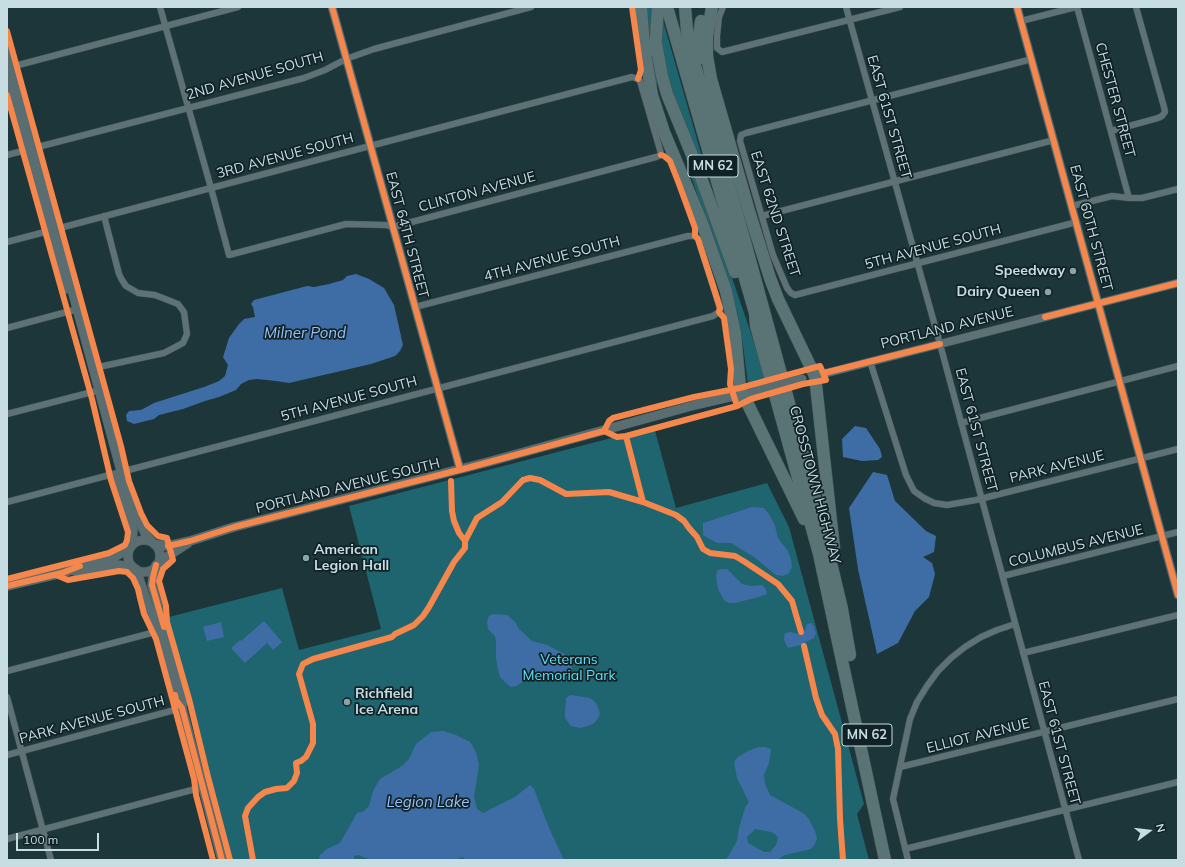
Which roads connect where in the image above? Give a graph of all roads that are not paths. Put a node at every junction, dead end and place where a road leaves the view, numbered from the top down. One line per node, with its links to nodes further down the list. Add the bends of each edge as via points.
1 (160, 7): 19 (street)
2 (238, 7): 19 (street)
3 (332, 7): 23 (street, EAST 64TH STREET)
4 (531, 7): 23 (street, 2ND AVENUE SOUTH, via 374,49)
5 (641, 7): 43 (highway, via 652,95 664,132)
6 (658, 7): 20 (highway)
7 (667, 7): 54 (highway, CROSSTOWN HIGHWAY / MN 62)
8 (685, 7): 25 (highway, CROSSTOWN HIGHWAY / MN 62)
9 (705, 7): 25 (highway, via 700,24)
10 (712, 7): 60 (highway, via 707,36 711,79 748,211 770,278)
11 (723, 7): 17 (street, via 717,36 717,48 722,52)
12 (846, 7): 17 (street, EAST 61ST STREET)
13 (900, 7): 17 (street)
14 (1018, 7): 18 (street, EAST 60TH STREET)
15 (1076, 7): 18 (street); 29 (street, CHESTER STREET)
16 (1136, 7): 29 (street, via 1165,112 1158,118)
17 (849, 20): 27 (street, EAST 61ST STREET)
18 (1021, 21): 22 (street, EAST 60TH STREET)
19 (166, 27): 24 (street); 28 (street)
20 (656, 43): 43 (highway, via 660,92); 54 (highway, via 667,94)
21 (7, 50): 24 (main road)
22 (1032, 59): 27 (street); 30 (street, EAST 60TH STREET)
23 (346, 60): 28 (street, 2ND AVENUE SOUTH, via 304,78); 31 (street, EAST 64TH STREET)
24 (9, 68): 32 (main road)
25 (697, 72): 85 (highway, CROSSTOWN HIGHWAY / MN 62, via 819,513)
26 (7, 76): 32 (main road)
27 (872, 101): 35 (street, EAST 61ST STREET); 41 (street, EAST 62ND STREET, via 741,135 740,141)
28 (188, 108): 32 (street, 2ND AVENUE SOUTH); 36 (street)
29 (1111, 131): 38 (street, CHESTER STREET)
30 (1054, 140): 35 (street); 39 (street, EAST 60TH STREET)
31 (370, 146): 34 (street, 3RD AVENUE SOUTH, via 632,76 638,78); 36 (street, 3RD AVENUE SOUTH); 44 (street, EAST 64TH STREET)
32 (30, 149): 33 (street, 2ND AVENUE SOUTH); 45 (main road)
33 (7, 155)
34 (661, 155): 44 (street, CLINTON AVENUE)
35 (895, 182): 41 (street); 47 (street, EAST 61ST STREET)
36 (211, 188): 40 (street, 3RD AVENUE SOUTH); 44 (street, CLINTON AVENUE, via 229,255 346,224)
37 (1178, 189): 38 (street, via 1142,198)
38 (1129, 198): 39 (street, via 1112,196)
39 (1072, 206): 42 (street, EAST 60TH STREET)
40 (104, 216): 45 (street, 3RD AVENUE SOUTH); 59 (street, via 119,274 126,286 138,293 155,295 178,304 184,312 187,334 182,343 164,353)
41 (762, 216): 49 (street, EAST 62ND STREET, via 786,288)
42 (1077, 222): 47 (street, 5TH AVENUE SOUTH); 50 (street, EAST 60TH STREET)
43 (702, 223): 64 (highway, via 726,291 735,333)
44 (392, 227): 51 (street, EAST 64TH STREET)
45 (53, 229): 46 (street, 3RD AVENUE SOUTH); 52 (main road)
46 (7, 242)
47 (917, 263): 49 (street, 5TH AVENUE SOUTH); 56 (street, EAST 61ST STREET)
48 (1178, 283): 50 (street, PORTLAND AVENUE)
49 (795, 295)
50 (1099, 303): 56 (street, PORTLAND AVENUE); 61 (street, EAST 60TH STREET)
51 (415, 307): 53 (street, 4TH AVENUE SOUTH, via 695,236 715,292); 62 (street, EAST 64TH STREET)
52 (75, 310): 55 (street); 59 (main road); 63 (main road)
53 (719, 312): 62 (street, 5TH AVENUE SOUTH, via 713,316)
54 (756, 326): 78 (highway, CROSSTOWN HIGHWAY / MN 62)
55 (7, 328)
56 (940, 344): 57 (street, PORTLAND AVENUE); 66 (street, EAST 61ST STREET)
57 (870, 361): 60 (street, PORTLAND AVENUE); 71 (street, PARK AVENUE, via 906,475 914,491 940,504 959,504)
58 (1178, 366): 61 (street)
59 (94, 368): 63 (main road)
60 (815, 376): 64 (main road, PORTLAND AVENUE SOUTH, bridge); 85 (highway)
61 (1120, 381): 66 (street); 68 (street, EAST 60TH STREET)
62 (438, 388): 69 (street, EAST 64TH STREET); 70 (street, 5TH AVENUE SOUTH)
63 (97, 390): 65 (street); 70 (main road)
64 (743, 396): 69 (main road, PORTLAND AVENUE SOUTH, via 695,405); 78 (highway)
65 (7, 414)
66 (961, 423): 71 (street, EAST 61ST STREET)
67 (1178, 449): 68 (street, PARK AVENUE)
68 (1141, 459): 71 (street, PARK AVENUE); 74 (street, EAST 60TH STREET)
69 (460, 470): 75 (main road, PORTLAND AVENUE SOUTH, via 238,526)
70 (119, 472): 72 (street, 5TH AVENUE SOUTH); 76 (main road, via 142,527); 77 (main road, via 133,530)
71 (982, 499): 82 (street, EAST 61ST STREET)
72 (7, 502)
73 (1178, 532): 74 (street, COLUMBUS AVENUE)
74 (1162, 537): 82 (street, COLUMBUS AVENUE); 84 (street, EAST 60TH STREET)
75 (190, 542): 76 (main road, PORTLAND AVENUE SOUTH, via 168,546); 79 (main road, PORTLAND AVENUE SOUTH)
76 (154, 544): 77 (main road, via 140,540); 79 (main road, via 159,553)
77 (131, 547): 80 (main road, via 128,558); 81 (main road, via 116,556)
78 (819, 554): 106 (highway, CROSSTOWN HIGHWAY / MN 62)
79 (157, 564): 80 (main road, via 149,571); 88 (main road, via 152,585)
80 (134, 568): 81 (main road, via 118,565); 88 (main road)
81 (62, 573): 83 (main road)
82 (1003, 576): 87 (street, EAST 61ST STREET)
83 (7, 586)
84 (1178, 594)
85 (842, 609): 107 (highway, CROSSTOWN HIGHWAY / MN 62)
86 (1178, 615): 89 (street)
87 (1015, 624): 89 (street, EAST 61ST STREET); 97 (street, via 970,644 938,671 913,713)
88 (161, 630): 90 (street); 93 (main road, via 176,700)
89 (1023, 653): 94 (street, EAST 61ST STREET)
90 (7, 671)
91 (7, 697): 95 (street)
92 (1178, 699): 94 (street, ELLIOT AVENUE)
93 (182, 708): 95 (street, PARK AVENUE SOUTH); 99 (main road)
94 (1044, 732): 97 (street, ELLIOT AVENUE); 100 (street, EAST 61ST STREET)
95 (21, 751): 96 (street, PARK AVENUE SOUTH); 101 (street)
96 (7, 755)
97 (900, 767): 103 (street, via 893,799)
98 (1178, 782): 100 (street)
99 (203, 787): 101 (street); 105 (main road)
100 (1065, 810): 103 (street); 109 (street, EAST 61ST STREET)
101 (42, 830): 102 (street); 104 (street)
102 (7, 839)
103 (905, 849): 108 (street)
104 (51, 860)
105 (222, 860)
106 (884, 860)
107 (893, 860)
108 (908, 860)
109 (1079, 860)

